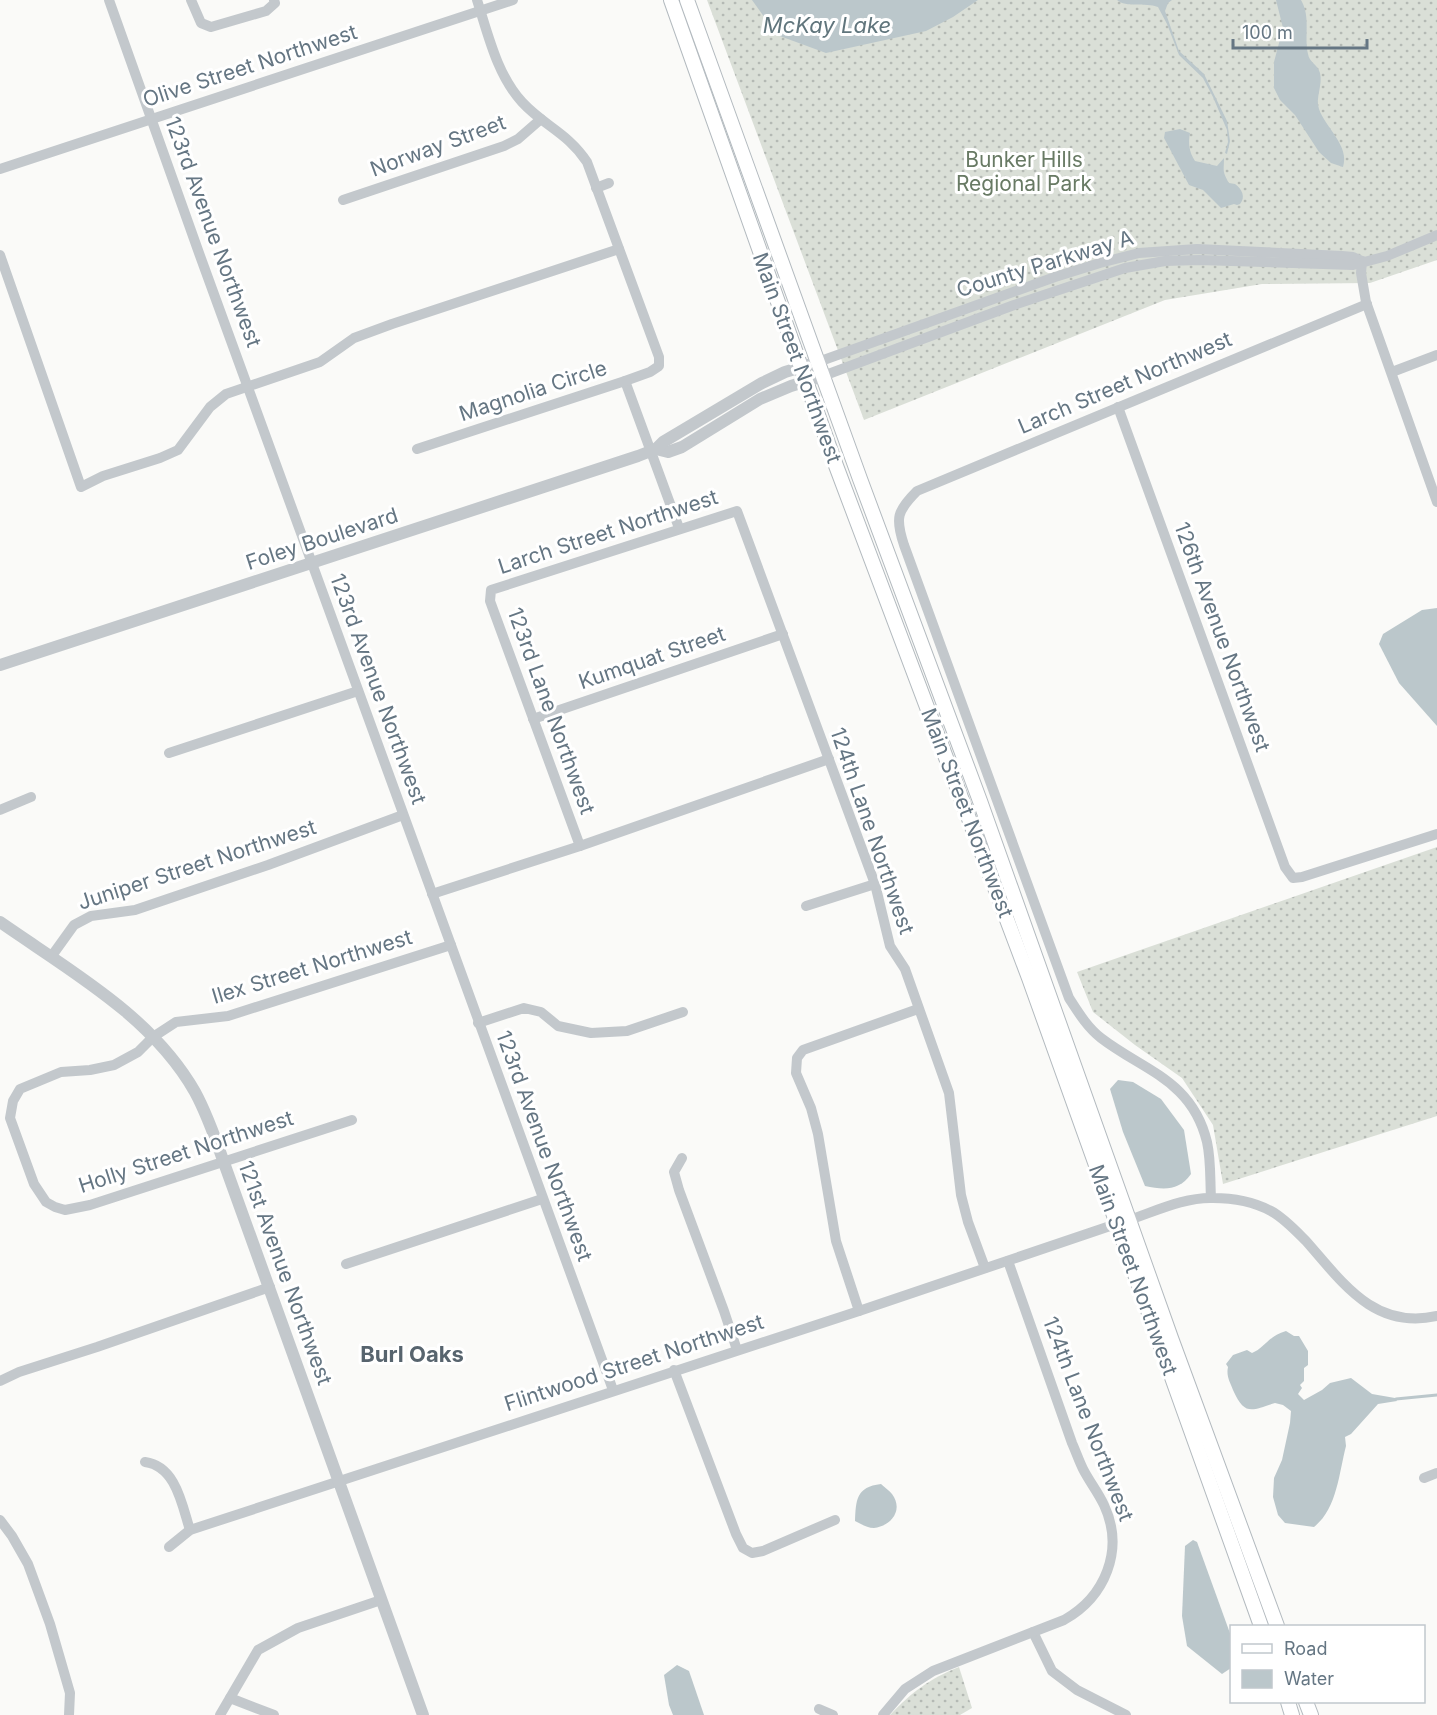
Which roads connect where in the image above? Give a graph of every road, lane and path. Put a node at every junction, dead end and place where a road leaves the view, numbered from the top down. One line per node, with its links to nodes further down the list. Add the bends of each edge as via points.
1 (109, 0): 8 (street, 123rd Avenue Northwest)
2 (274, 0): 6 (street, via 266,11 211,27 201,23)
3 (513, 0): 7 (street, Olive Street Northwest)
4 (671, 0): 21 (main road, Main Street Northwest)
5 (687, 0): 20 (main road, Main Street Northwest)
6 (194, 1)
7 (478, 5): 8 (street, Olive Street Northwest); 9 (street, via 507,81)
8 (151, 119): 10 (street, Olive Street Northwest); 26 (street, 123rd Avenue Northwest)
9 (541, 119): 12 (street, via 580,152); 13 (street, Norway Street, via 504,146)
10 (0, 169)
11 (609, 183): 12 (street)
12 (596, 188): 15 (street)
13 (343, 200)
14 (1437, 235): 17 (street, County Parkway A, via 1387,256)
15 (619, 249): 24 (street, Magnolia Circle, via 659,357 659,366); 26 (street, via 354,338 320,362)
16 (0, 255): 26 (street, via 81,487 178,450 210,407 226,394)
17 (1362, 261): 18 (street); 20 (street, County Parkway A, via 1353,257 1197,249 1139,254 1055,277); 23 (street, County Parkway A, via 1345,266 1199,260 1139,264 1095,276)
18 (1367, 304): 22 (street); 27 (street, Larch Street Northwest)
19 (1437, 355): 22 (street)
20 (818, 362): 21 (street, Foley Boulevard); 23 (main road, Main Street Northwest)
21 (801, 367): 25 (main road, Main Street Northwest); 29 (street, Foley Boulevard, via 727,402)
22 (1392, 372): 30 (street)
23 (823, 376): 25 (street, Foley Boulevard); 62 (main road, Main Street Northwest, via 980,801)
24 (625, 381): 28 (street, Magnolia Circle); 29 (street)
25 (807, 381): 29 (street, Foley Boulevard, via 760,399 682,447 668,453); 62 (main road, Main Street Northwest)
26 (248, 386): 33 (street, 123rd Avenue Northwest)
27 (1118, 407): 44 (street, 126th Avenue Northwest, via 1285,867 1293,878); 60 (street, Larch Street Northwest, via 917,491 903,505 897,520 1070,998 1100,1037 1165,1078 1188,1102 1207,1143)
28 (417, 449)
29 (653, 450): 32 (street); 33 (street, Foley Boulevard)
30 (1437, 502)
31 (737, 511): 32 (street, Larch Street Northwest); 35 (street, 124th Lane Northwest)
32 (679, 528): 34 (street, Larch Street Northwest)
33 (313, 562): 36 (street, Foley Boulevard); 37 (street, 123rd Avenue Northwest)
34 (491, 590): 38 (street, 123rd Lane Northwest, via 490,601)
35 (783, 634): 38 (street, Kumquat Street); 40 (street, 124th Lane Northwest)
36 (0, 664)
37 (358, 691): 39 (street); 43 (street, 123rd Avenue Northwest)
38 (533, 719): 45 (street, 123rd Lane Northwest)
39 (169, 753)
40 (829, 759): 45 (street); 46 (street, 124th Lane Northwest)
41 (31, 797): 42 (street)
42 (0, 810)
43 (403, 815): 47 (street, 123rd Avenue Northwest); 51 (street, Juniper Street Northwest, via 135,910 91,916 74,925)
44 (1437, 834)
45 (580, 846): 47 (street)
46 (874, 884): 48 (street); 52 (street, 124th Lane Northwest, via 890,946 905,969)
47 (432, 894): 50 (street, 123rd Avenue Northwest)
48 (806, 906)
49 (0, 922): 51 (street, 121st Avenue Northwest)
50 (451, 945): 54 (street, 123rd Avenue Northwest); 55 (street, Ilex Street Northwest, via 228,1016 176,1022)
51 (51, 957): 55 (street, 121st Avenue Northwest, via 127,1011)
52 (918, 1009): 65 (street, 124th Lane Northwest, via 949,1093 961,1195); 67 (street, via 803,1050 797,1058 796,1072 818,1134 836,1241)
53 (684, 1012): 54 (street, via 627,1031 591,1033 558,1026 541,1012 524,1008)
54 (478, 1023): 61 (street, 123rd Avenue Northwest)
55 (153, 1037): 56 (street, Ilex Street Northwest, via 138,1052 114,1065 60,1072); 59 (street, 121st Avenue Northwest, via 195,1092)
56 (20, 1089): 59 (street, Holly Street Northwest, via 10,1118 34,1184 46,1202 55,1207 65,1210 90,1205)
57 (352, 1120): 59 (street, Holly Street Northwest)
58 (682, 1158): 69 (street, via 674,1172 679,1190)
59 (223, 1160): 66 (street, 121st Avenue Northwest)
60 (1211, 1198): 62 (street, Flintwood Street Northwest); 68 (street, Flintwood Street Northwest, via 1247,1202 1272,1211 1365,1304 1398,1318)
61 (542, 1199): 64 (street); 72 (street, 123rd Avenue Northwest)
62 (1123, 1222): 63 (street, Flintwood Street Northwest); 82 (main road, Main Street Northwest); 83 (main road, Main Street Northwest)
63 (1008, 1261): 65 (street, Flintwood Street Northwest); 84 (street, 124th Lane Northwest, via 1072,1443 1104,1505 1112,1537 1110,1567 1097,1592 1079,1612)
64 (346, 1264)
65 (985, 1268): 67 (street, Flintwood Street Northwest)
66 (270, 1287): 71 (street); 76 (street, 121st Avenue Northwest)
67 (859, 1311): 69 (street, Flintwood Street Northwest)
68 (1437, 1316)
69 (736, 1350): 70 (street, Flintwood Street Northwest)
70 (675, 1370): 72 (street, Flintwood Street Northwest); 78 (street, via 743,1548 752,1553 762,1551)
71 (0, 1381)
72 (613, 1390): 76 (street, Flintwood Street Northwest)
73 (145, 1462): 79 (street, via 161,1467 169,1476)
74 (1437, 1473): 75 (street)
75 (1424, 1478)
76 (339, 1482): 79 (street, Flintwood Street Northwest); 81 (street, 121st Avenue Northwest)
77 (0, 1520): 87 (street, via 28,1564 50,1624 70,1693)
78 (835, 1520)
79 (190, 1530): 80 (street, Flintwood Street Northwest)
80 (169, 1546)
81 (381, 1600): 85 (street, via 298,1628 258,1650); 90 (street, 121st Avenue Northwest)
82 (1261, 1625)
83 (1277, 1625)
84 (1033, 1632): 92 (street, 124th Lane Northwest, via 933,1671 904,1689); 93 (street, via 1053,1671 1077,1690)
85 (230, 1698): 88 (street); 89 (street)
86 (819, 1709): 91 (street)
87 (69, 1715)
88 (220, 1715)
89 (274, 1715)
90 (423, 1715)
91 (833, 1715)
92 (883, 1715)
93 (1126, 1715)

